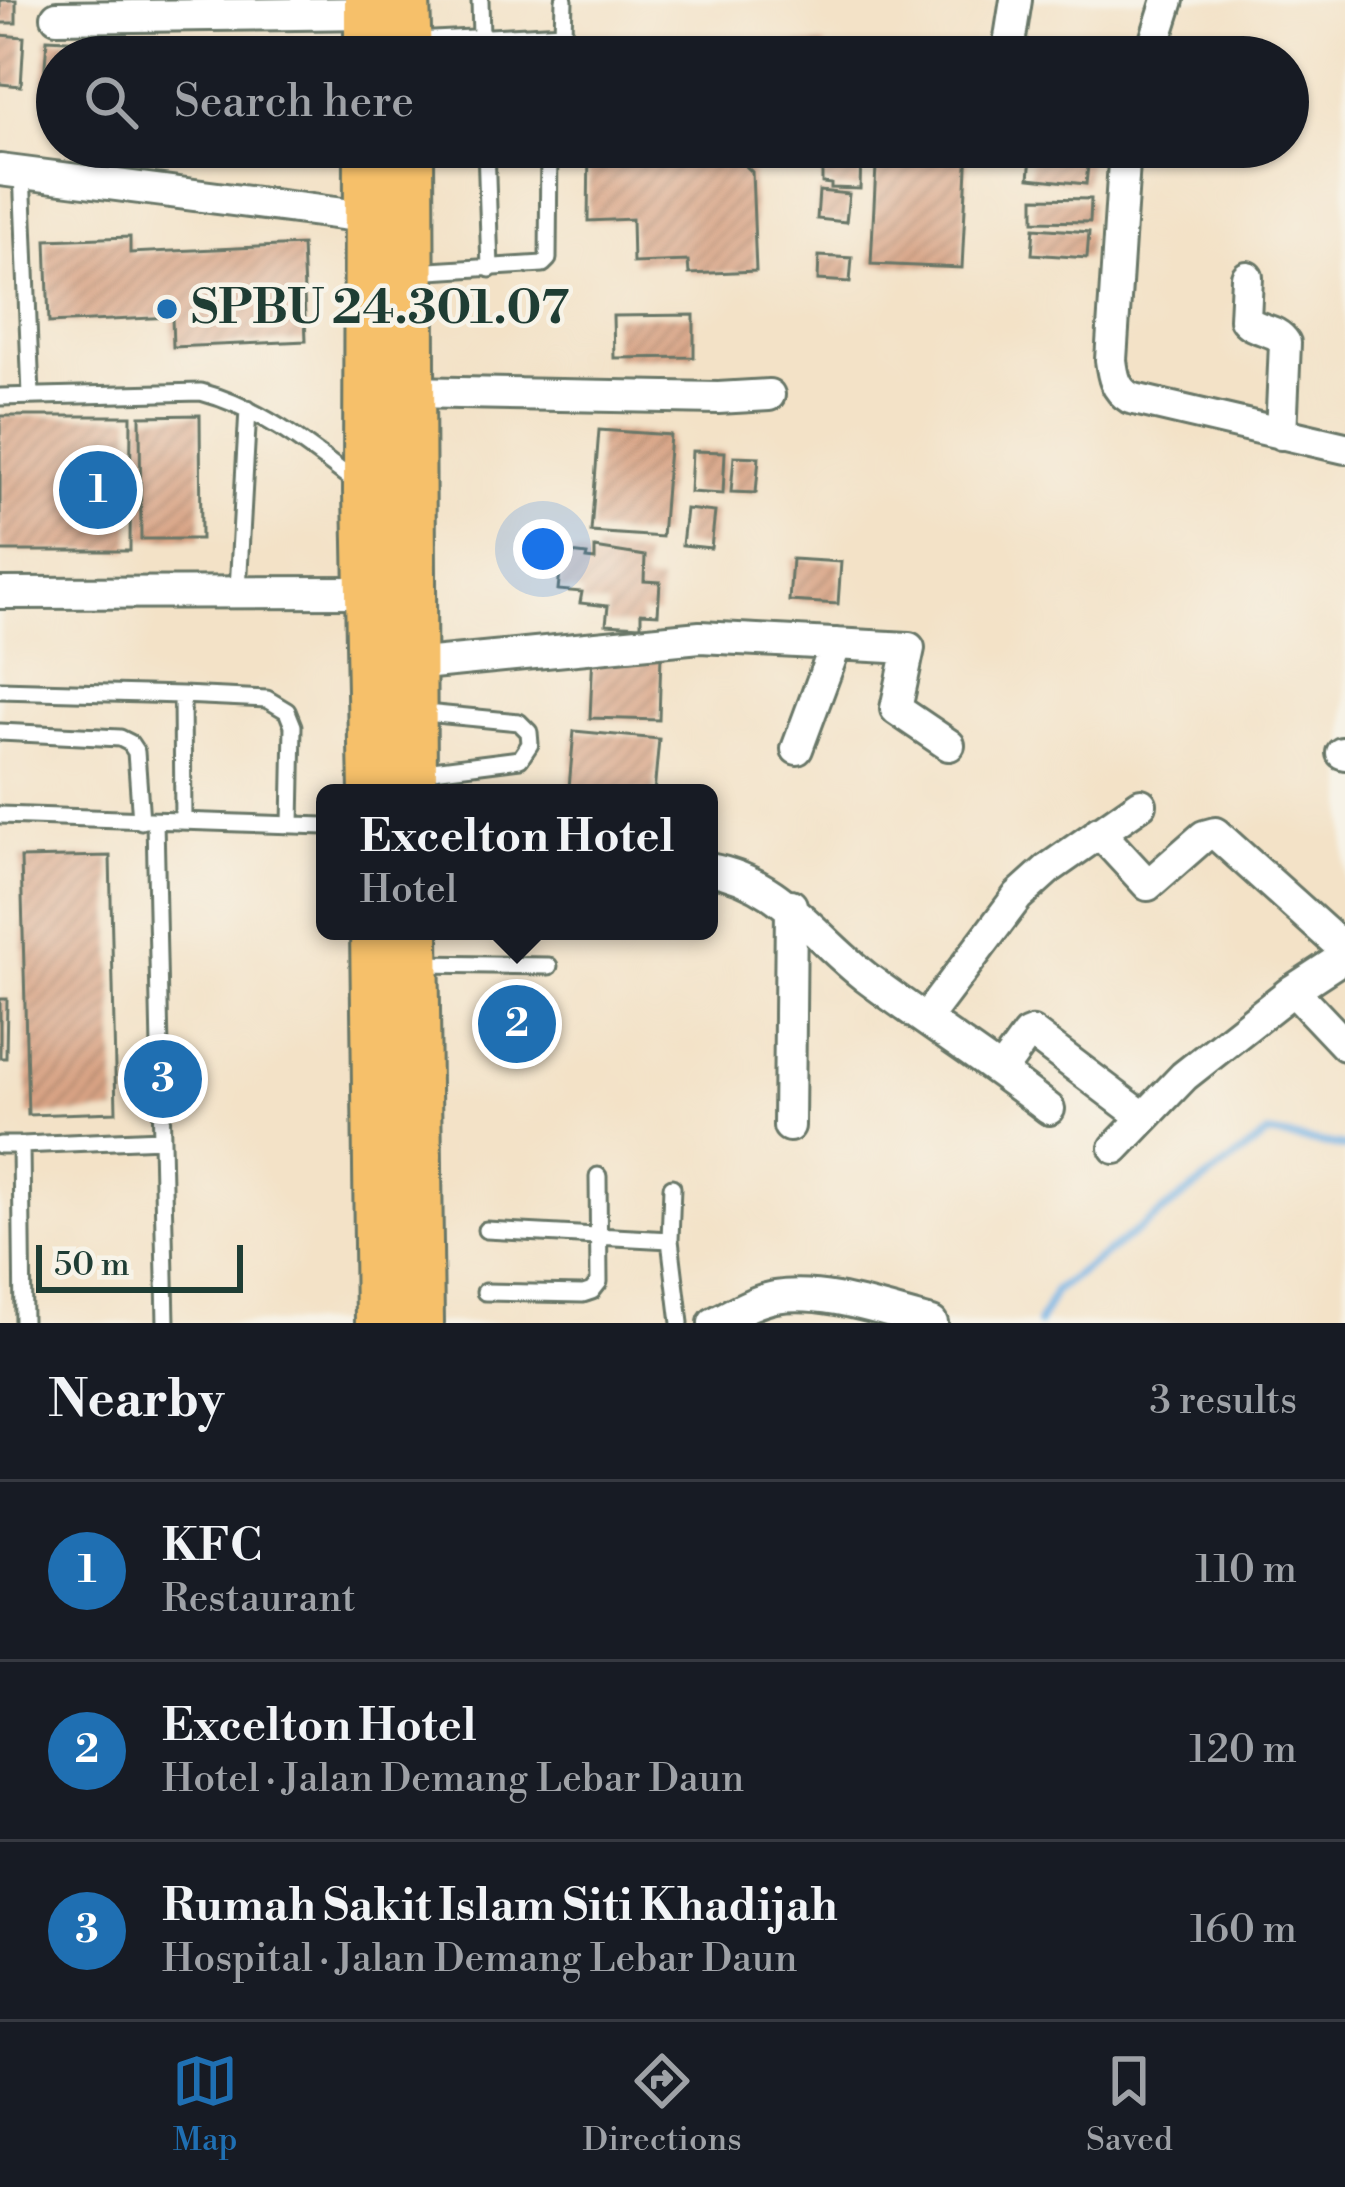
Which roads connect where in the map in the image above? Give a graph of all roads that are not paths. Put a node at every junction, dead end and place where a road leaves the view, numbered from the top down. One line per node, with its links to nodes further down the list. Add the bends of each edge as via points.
1 (480, 0): 8 (lane)
2 (564, 0): 9 (lane, via 563,33)
3 (1016, 0): 10 (street)
4 (1168, 0): 11 (street)
5 (57, 17): 6 (street)
6 (388, 28): 7 (lane)
7 (471, 36)
8 (481, 36)
9 (502, 36)
10 (1010, 36)
11 (1157, 36)
12 (375, 168): 18 (highway)
13 (403, 168): 18 (highway)
14 (487, 168): 19 (lane)
15 (549, 168): 19 (lane, via 547,261)
16 (1124, 168): 27 (street, via 1114,381 1130,398)
17 (11, 171): 18 (street); 23 (lane)
18 (388, 219): 20 (highway); 29 (highway)
19 (490, 269): 20 (lane)
20 (410, 273): 22 (highway)
21 (1247, 277): 27 (street, via 1245,319 1285,343)
22 (409, 392): 24 (street); 34 (highway)
23 (31, 395): 25 (lane); 26 (lane, via 201,392)
24 (769, 395)
25 (0, 397)
26 (248, 409): 29 (lane); 30 (lane)
27 (1281, 434): 28 (street)
28 (1345, 448)
29 (368, 492): 31 (highway)
30 (238, 590): 31 (street); 32 (street)
31 (372, 592): 41 (highway)
32 (0, 593)
33 (836, 644): 34 (street, via 700,637); 38 (street, via 909,648 896,709); 39 (street)
34 (412, 689): 40 (highway); 42 (lane, via 519,722 530,744 520,759)
35 (0, 690): 36 (lane)
36 (182, 695): 46 (lane); 47 (lane, via 267,699 287,711)
37 (0, 732): 45 (lane, via 130,742)
38 (949, 745)
39 (797, 749)
40 (399, 784)
41 (399, 784)
42 (408, 784)
43 (1142, 804): 49 (street)
44 (0, 815): 45 (lane)
45 (148, 821): 46 (lane); 63 (lane)
46 (184, 821): 47 (lane)
47 (291, 824): 48 (lane)
48 (316, 825)
49 (1099, 832): 54 (street, via 1148,885 1216,833); 57 (street, via 1018,896)
50 (718, 872): 51 (street)
51 (791, 905): 57 (street, via 867,977); 62 (street)
52 (375, 940): 77 (highway)
53 (414, 947): 55 (lane); 78 (highway)
54 (1345, 953): 56 (street)
55 (549, 966)
56 (1293, 990): 58 (street); 61 (street)
57 (926, 1018): 59 (street)
58 (1345, 1045)
59 (1001, 1071): 60 (street); 61 (street, via 1027,1035 1038,1035)
60 (1048, 1109)
61 (1142, 1117): 66 (street)
62 (789, 1126)
63 (161, 1139): 65 (lane); 76 (lane)
64 (0, 1144): 65 (lane)
65 (21, 1144): 73 (lane)
66 (1115, 1148)
67 (598, 1176): 70 (lane)
68 (672, 1186): 71 (lane)
69 (486, 1229): 70 (lane)
70 (597, 1234): 71 (lane); 74 (lane, via 599,1282 592,1291)
71 (670, 1240): 79 (lane)
72 (0, 1251): 73 (lane)
73 (20, 1251): 75 (lane)
74 (485, 1292)
75 (23, 1323)
76 (166, 1323)
77 (380, 1323)
78 (418, 1323)
79 (680, 1323)
80 (714, 1323): 81 (street, via 775,1297 849,1302)
81 (932, 1323)

